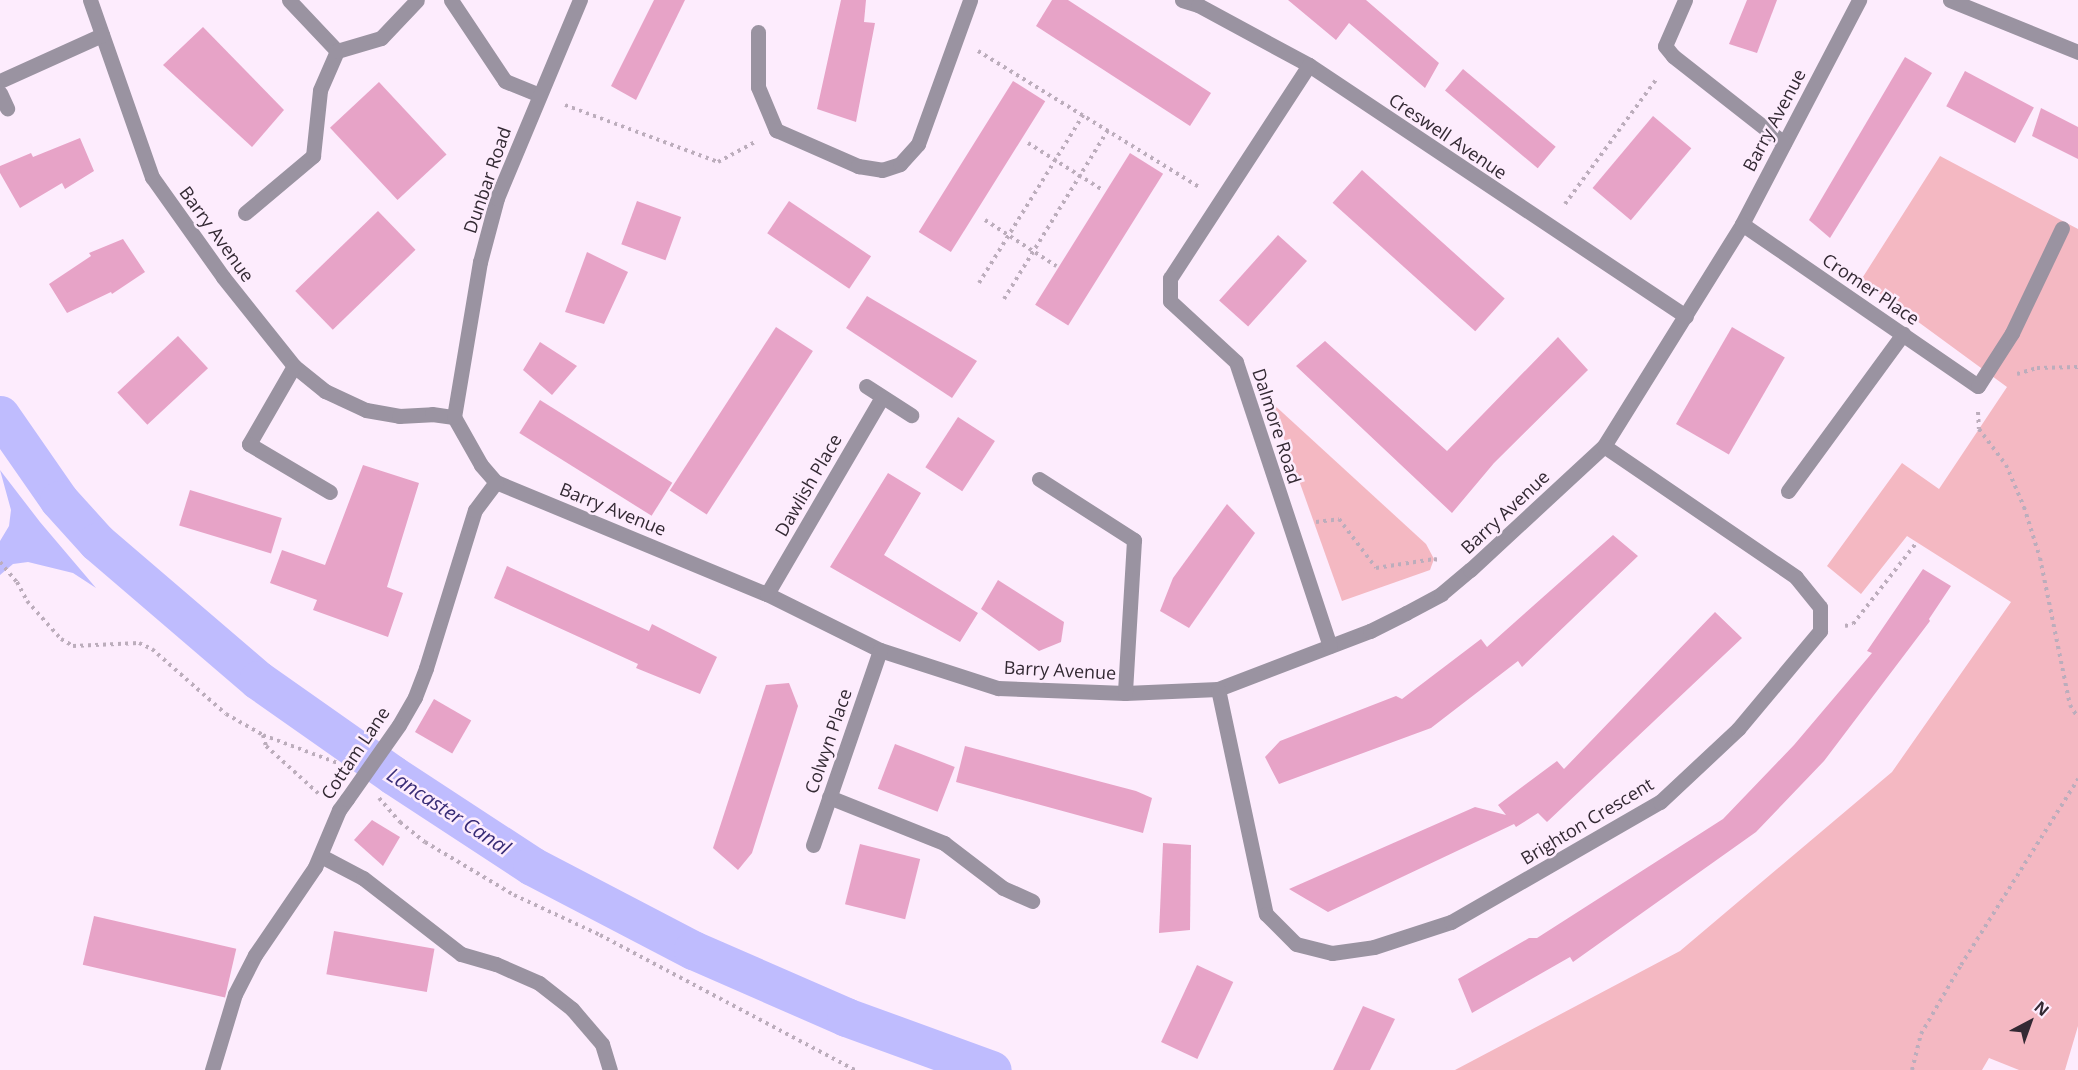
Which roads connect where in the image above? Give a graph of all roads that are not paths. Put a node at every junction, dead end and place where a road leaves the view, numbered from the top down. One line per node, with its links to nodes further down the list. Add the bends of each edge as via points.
1 (90, 0): 13 (street, Barry Avenue)
2 (290, 0): 14 (street)
3 (417, 0): 14 (street, via 381,38)
4 (451, 0): 19 (street, via 505,81)
5 (580, 0): 19 (street, Dunbar Road)
6 (970, 0): 12 (street, via 918,144 900,164 882,170 858,166 776,130 758,87)
7 (1182, 0): 11 (street, Creswell Avenue)
8 (1685, 0): 21 (street, via 1665,46)
9 (1859, 0): 21 (street, Barry Avenue)
10 (1950, 0): 15 (street)
11 (1199, 2): 16 (street, Creswell Avenue)
12 (758, 32)
13 (102, 34): 17 (street); 27 (street, Barry Avenue, via 152,177 223,277)
14 (337, 51): 22 (street, via 320,90 313,156)
15 (2078, 52)
16 (1309, 65): 25 (street, Creswell Avenue); 38 (street, Dalmore Road, via 1170,278 1170,302 1236,362)
17 (0, 81)
18 (0, 93): 20 (street)
19 (539, 95): 31 (street, Dunbar Road, via 497,198 480,262)
20 (7, 108)
21 (1784, 143): 23 (street, Barry Avenue)
22 (245, 213)
23 (1742, 224): 25 (street, Barry Avenue); 26 (street, Cromer Place)
24 (2062, 228): 26 (street, Cromer Place, via 2012,333 1978,386)
25 (1686, 316): 32 (street, Barry Avenue)
26 (1903, 334): 35 (street)
27 (294, 366): 31 (street, Barry Avenue, via 325,391 366,410 399,416); 36 (street, via 249,444)
28 (866, 386): 29 (street)
29 (882, 397): 30 (street); 37 (street, Dawlish Place)
30 (911, 415)
31 (453, 417): 34 (street, Barry Avenue, via 481,465)
32 (1604, 446): 38 (street, Barry Avenue, via 1441,594 1370,631); 40 (street, Brighton Crescent, via 1796,577 1820,607 1820,631 1738,729 1660,802 1451,922 1374,947 1332,952 1296,944 1266,914)
33 (1039, 479): 41 (street, via 1134,540)
34 (496, 482): 37 (street, Barry Avenue); 44 (street, Cottam Lane, bridge, via 475,510 415,697 343,805)
35 (1788, 491)
36 (330, 492)
37 (767, 594): 39 (street, Barry Avenue)
38 (1330, 646): 40 (street, Barry Avenue)
39 (880, 650): 41 (street, Barry Avenue, via 998,688); 42 (street, Colwyn Place)
40 (1218, 688): 41 (street, Barry Avenue)
41 (1125, 693)
42 (830, 797): 43 (street, Colwyn Place); 45 (street, via 944,843 1003,888)
43 (813, 845)
44 (321, 856): 46 (street, Cottam Lane, via 255,955 235,994); 47 (street, via 363,878 461,954 539,983 572,1009 602,1044)
45 (1032, 901)
46 (212, 1070)
47 (610, 1070)

